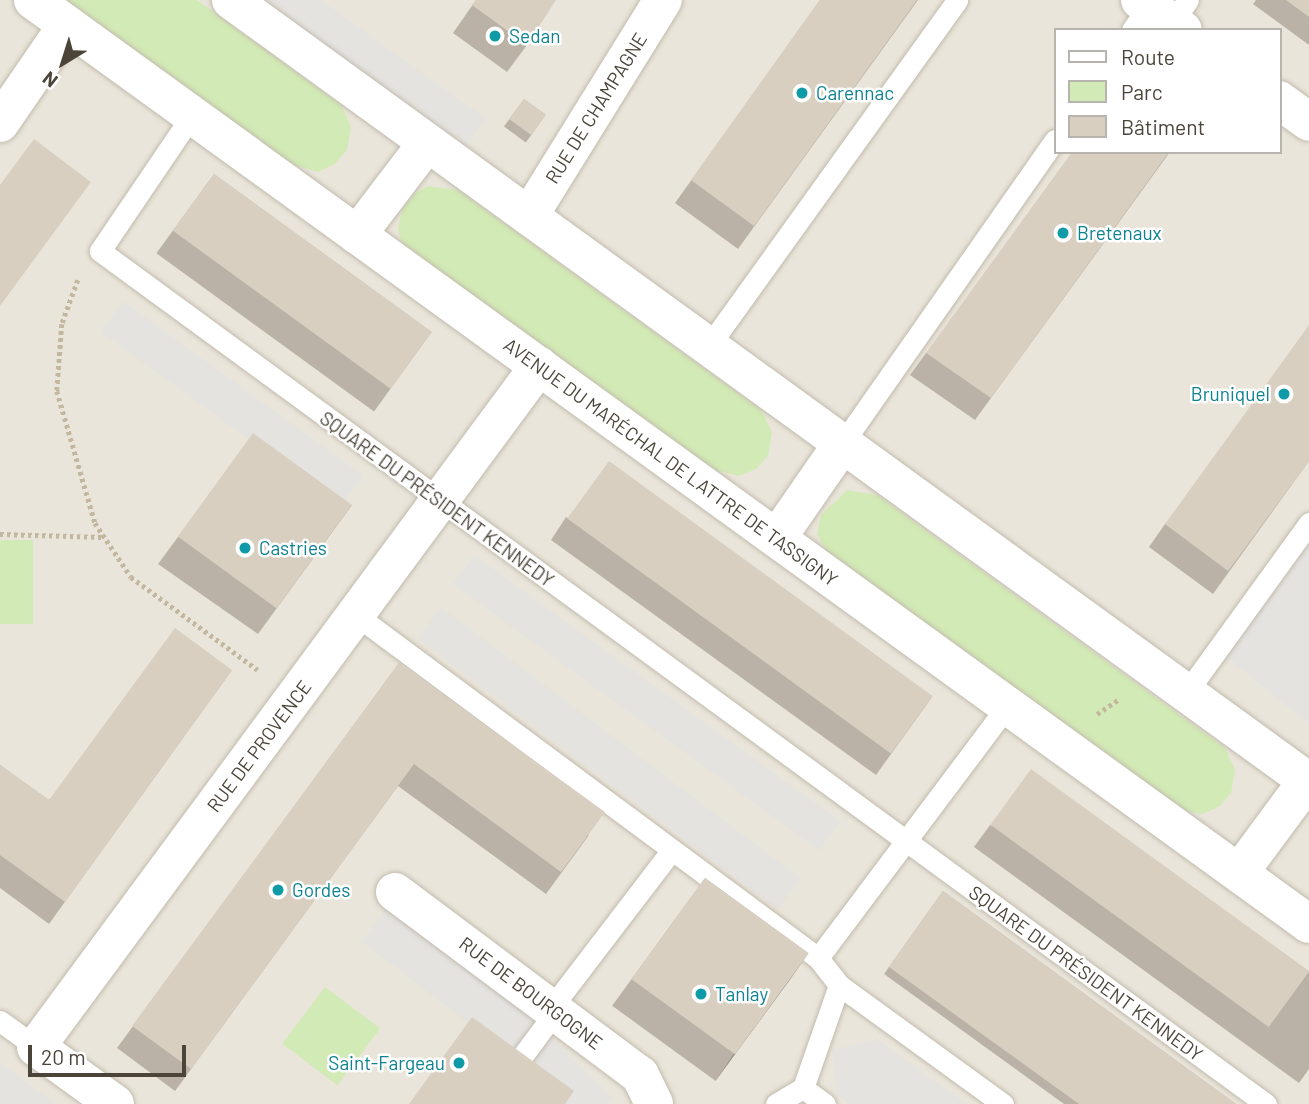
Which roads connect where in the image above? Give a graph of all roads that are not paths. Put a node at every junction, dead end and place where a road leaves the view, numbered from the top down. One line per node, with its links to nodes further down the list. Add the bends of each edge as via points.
1 (33, 0): 5 (street, AVENUE DU MARÉCHAL DE LATTRE DE TASSIGNY)
2 (231, 0): 11 (street)
3 (663, 0): 12 (street, RUE DE CHAMPAGNE)
4 (957, 0): 14 (lane)
5 (67, 25): 7 (street, AVENUE DU MARÉCHAL DE LATTRE DE TASSIGNY); 9 (street)
6 (1281, 101): 8 (street)
7 (192, 115): 13 (street, AVENUE DU MARÉCHAL DE LATTRE DE TASSIGNY); 17 (lane, SQUARE DU PRÉSIDENT KENNEDY, via 100,251)
8 (1309, 122)
9 (0, 123)
10 (1054, 141): 16 (lane)
11 (427, 143): 12 (street); 13 (street)
12 (529, 216): 14 (street)
13 (357, 235): 15 (street, AVENUE DU MARÉCHAL DE LATTRE DE TASSIGNY)
14 (708, 347): 16 (street)
15 (539, 366): 17 (street, RUE DE PROVENCE); 19 (street, AVENUE DU MARÉCHAL DE LATTRE DE TASSIGNY)
16 (842, 444): 19 (street); 21 (street)
17 (439, 498): 20 (street, RUE DE PROVENCE); 24 (lane, SQUARE DU PRÉSIDENT KENNEDY)
18 (1309, 523): 21 (lane)
19 (777, 538): 22 (street, AVENUE DU MARÉCHAL DE LATTRE DE TASSIGNY)
20 (356, 615): 25 (lane); 33 (street, RUE DE PROVENCE)
21 (1186, 693): 23 (street)
22 (1008, 705): 24 (lane); 26 (street, AVENUE DU MARÉCHAL DE LATTRE DE TASSIGNY)
23 (1308, 780): 26 (street)
24 (907, 843): 29 (lane); 41 (lane, SQUARE DU PRÉSIDENT KENNEDY)
25 (672, 850): 29 (lane); 31 (lane)
26 (1239, 873): 28 (street, AVENUE DU MARÉCHAL DE LATTRE DE TASSIGNY)
27 (395, 892): 31 (street, RUE DE BOURGOGNE)
28 (1309, 924)
29 (818, 958): 30 (lane)
30 (839, 985): 35 (lane); 40 (lane)
31 (553, 1010): 34 (lane); 37 (street, RUE DE BOURGOGNE, via 639,1075)
32 (0, 1021): 33 (lane)
33 (36, 1047): 36 (street)
34 (518, 1062)
35 (803, 1088): 38 (lane); 39 (lane)
36 (116, 1104)
37 (654, 1104)
38 (776, 1104)
39 (825, 1104)
40 (1003, 1104)
41 (1266, 1104)

